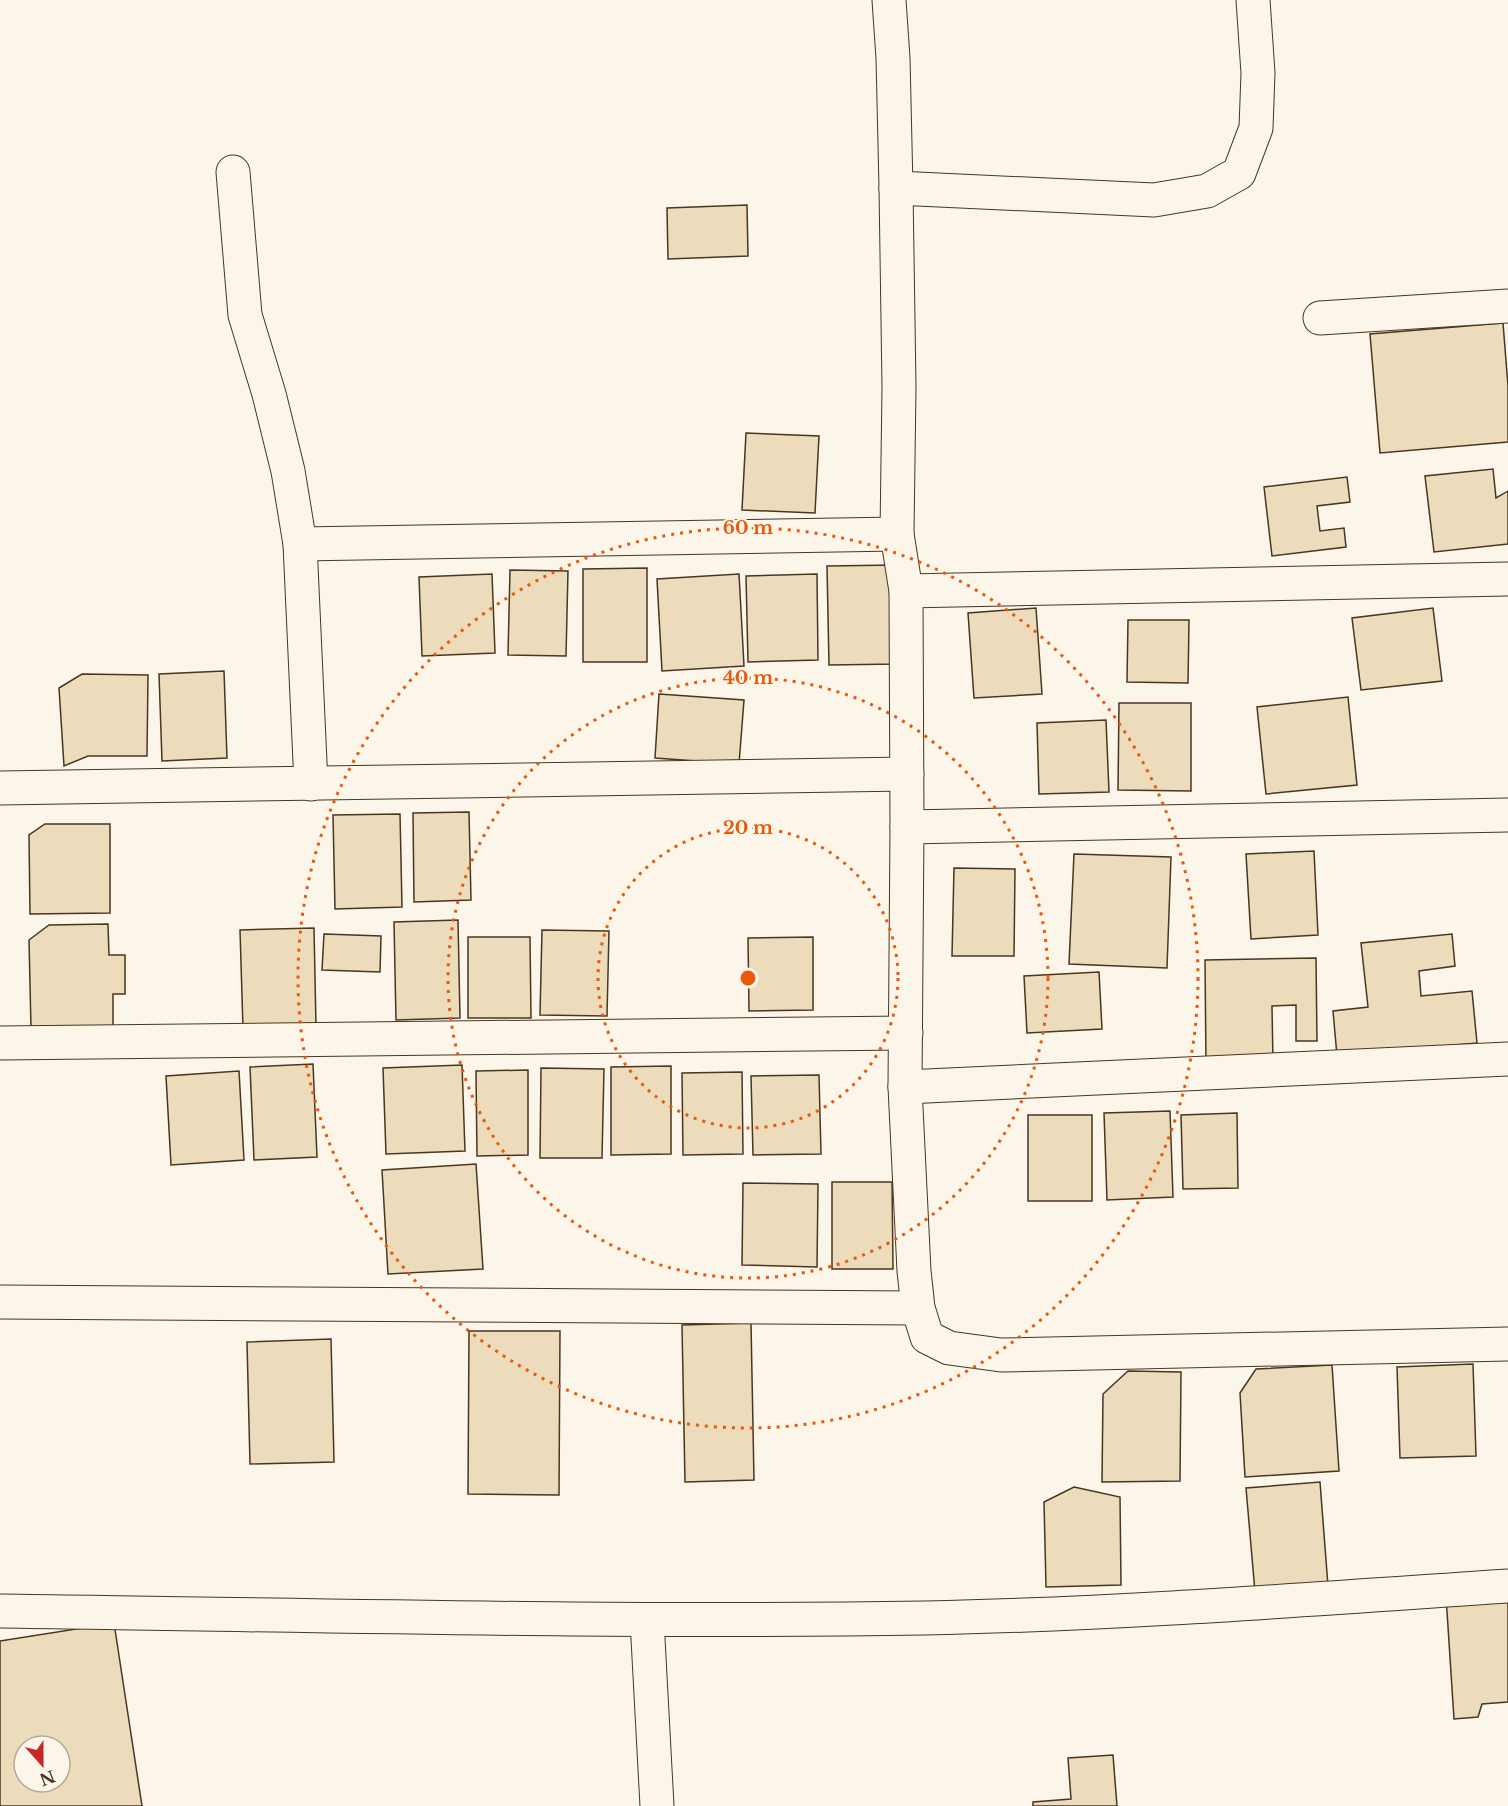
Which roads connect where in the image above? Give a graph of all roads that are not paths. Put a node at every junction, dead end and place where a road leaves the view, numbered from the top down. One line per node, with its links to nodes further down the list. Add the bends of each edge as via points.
1 (889, 0): 4 (street)
2 (1253, 0): 4 (street, via 1256,128 1239,173 1207,191 1154,200)
3 (233, 172): 8 (street, via 245,315 288,471)
4 (896, 188): 7 (street)
5 (1508, 306): 6 (street)
6 (1320, 318)
7 (897, 534): 8 (street); 10 (street)
8 (300, 544): 12 (street)
9 (1508, 579): 10 (street)
10 (906, 591): 11 (street)
11 (907, 774): 12 (street); 15 (street)
12 (311, 784): 13 (street)
13 (0, 788)
14 (1508, 815): 15 (street)
15 (907, 827): 16 (street)
16 (906, 1033): 17 (street); 19 (street)
17 (0, 1043)
18 (1508, 1059): 19 (street)
19 (905, 1087): 21 (street)
20 (0, 1302): 21 (street)
21 (918, 1308): 22 (street, via 927,1337 949,1348 1001,1355)
22 (1508, 1344)
23 (1508, 1586): 25 (street, via 1141,1611 927,1618)
24 (0, 1611): 25 (street)
25 (647, 1620): 26 (street)
26 (657, 1806)

